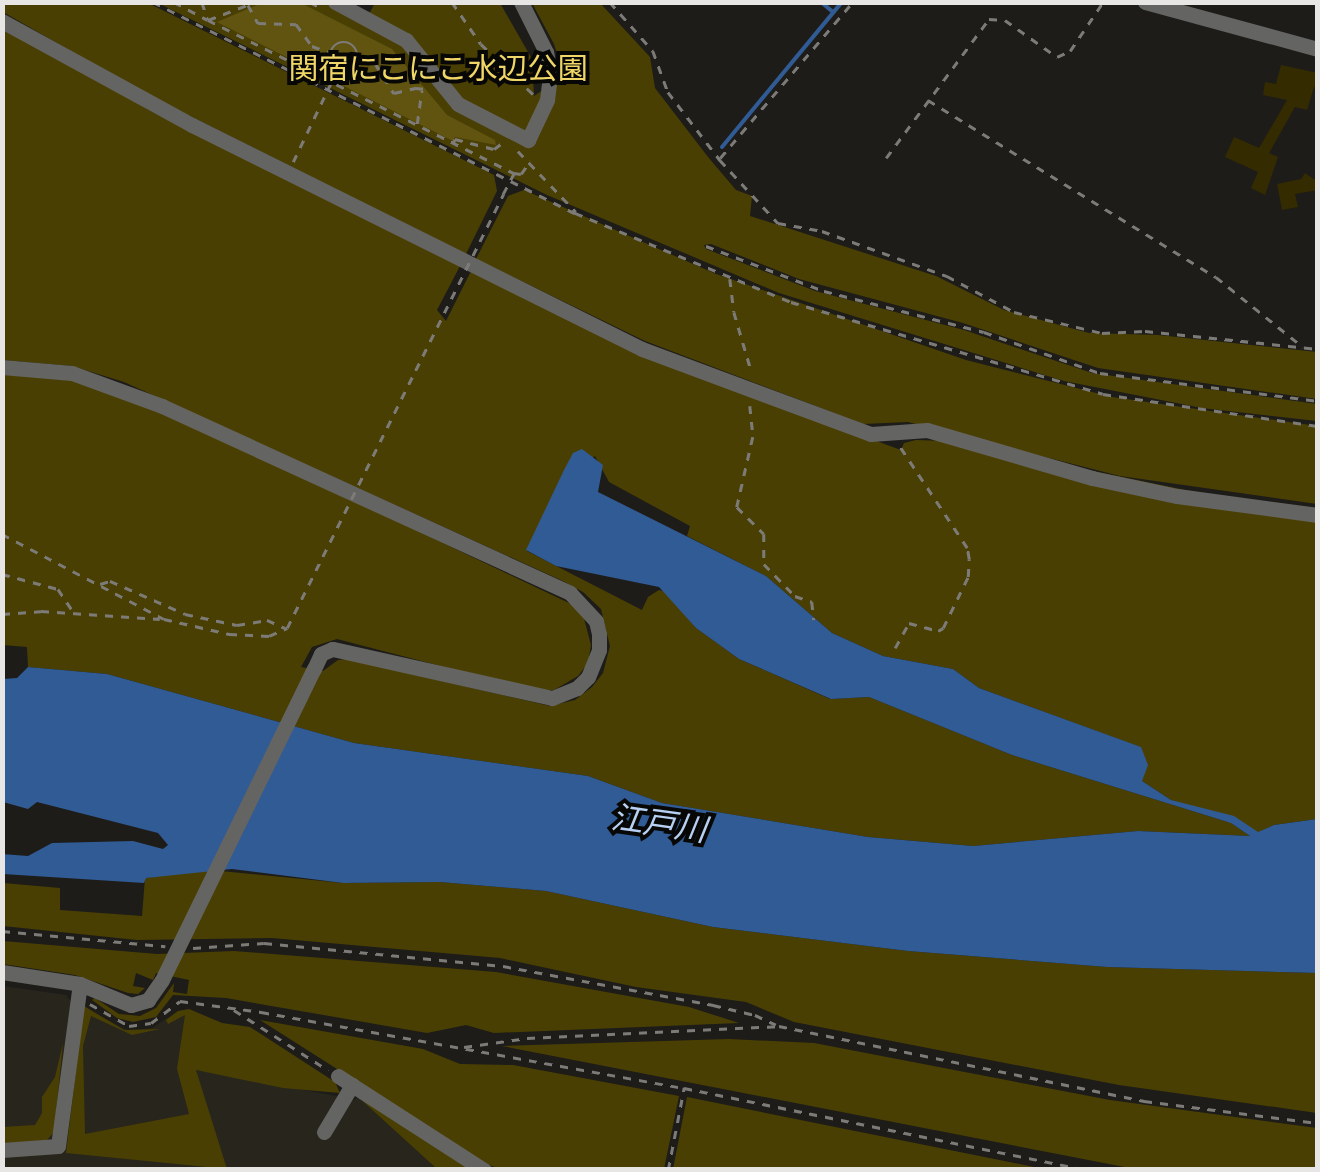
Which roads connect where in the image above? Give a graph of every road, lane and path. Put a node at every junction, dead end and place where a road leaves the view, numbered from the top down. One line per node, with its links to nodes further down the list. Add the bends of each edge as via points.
1 (154, 2): 23 (path)
2 (174, 2): 14 (path)
3 (202, 2): 14 (path)
4 (255, 2): 12 (path)
5 (310, 2): 13 (path)
6 (452, 2): 25 (path, via 482,44)
7 (521, 2): 13 (street, via 550,74 550,94 528,140 458,104 406,40)
8 (610, 2): 31 (path, via 653,51 668,92)
9 (853, 2): 31 (path)
10 (1103, 2): 27 (path, via 1070,51 1056,57 1004,20 989,19)
11 (1145, 2): 16 (street)
12 (248, 5): 14 (path); 17 (path, via 258,23 296,24 312,46)
13 (330, 7)
14 (208, 20): 20 (path)
15 (2, 21): 33 (street)
16 (1318, 49)
17 (331, 52): 18 (path, via 345,42 354,45); 19 (path)
18 (358, 58): 19 (path, via 350,68); 21 (path, via 375,63 394,93)
19 (338, 68): 20 (path)
20 (332, 82): 23 (path); 28 (path)
21 (415, 88): 22 (path, via 418,73); 24 (path)
22 (430, 88): 24 (path); 26 (path)
23 (328, 90): 33 (path); 35 (path)
24 (422, 90): 28 (path)
25 (534, 96)
26 (437, 100)
27 (928, 100): 30 (path); 39 (path, via 1216,277)
28 (416, 125): 29 (path)
29 (453, 144): 32 (path, via 455,139 494,148 501,140); 34 (path)
30 (886, 158)
31 (720, 160): 39 (path, via 778,222 948,276 1014,312 1102,333 1145,331)
32 (530, 162): 34 (path); 36 (path)
33 (288, 171): 42 (street, via 642,349)
34 (514, 173): 35 (path)
35 (510, 180): 36 (path); 54 (path, bridge)
36 (575, 213): 38 (path)
37 (706, 246): 43 (path, via 824,291 984,332 1100,373)
38 (730, 278): 42 (path); 44 (path, via 1034,378 1186,410)
39 (1304, 348): 40 (path)
40 (1318, 349)
41 (2, 367): 60 (street, bridge, via 72,373 162,406 570,594 596,621 599,634 588,676 552,698 341,650 321,654 148,1000 131,1005)
42 (753, 390): 45 (street, via 871,434); 53 (path, via 750,459 737,506 764,534 764,564 795,596 812,602)
43 (1318, 401)
44 (1318, 426)
45 (894, 432): 46 (street, via 927,430 1109,482); 55 (path, via 969,558 968,577 943,628 908,623)
46 (1318, 514)
47 (2, 534): 49 (path)
48 (2, 574): 50 (path, via 58,589)
49 (98, 585): 52 (path); 54 (path, via 110,580 185,614 237,624 267,620)
50 (73, 612): 51 (path); 52 (path)
51 (2, 614)
52 (164, 619): 54 (path, via 229,634 268,636)
53 (814, 620)
54 (286, 628)
55 (895, 648)
56 (2, 931): 57 (path)
57 (165, 946)
58 (183, 948): 63 (path, via 264,943 503,966 756,1014)
59 (2, 972): 60 (street)
60 (80, 984): 69 (street, via 58,1146)
61 (180, 1001): 62 (path)
62 (232, 1008): 64 (path); 65 (path)
63 (779, 1026): 64 (path, via 491,1040); 67 (path, via 1144,1101)
64 (459, 1048): 66 (path)
65 (345, 1081): 68 (street); 70 (street)
66 (684, 1088): 71 (path); 72 (path)
67 (1318, 1122)
68 (324, 1132)
69 (2, 1150)
70 (484, 1170)
71 (668, 1170)
72 (1086, 1170)

